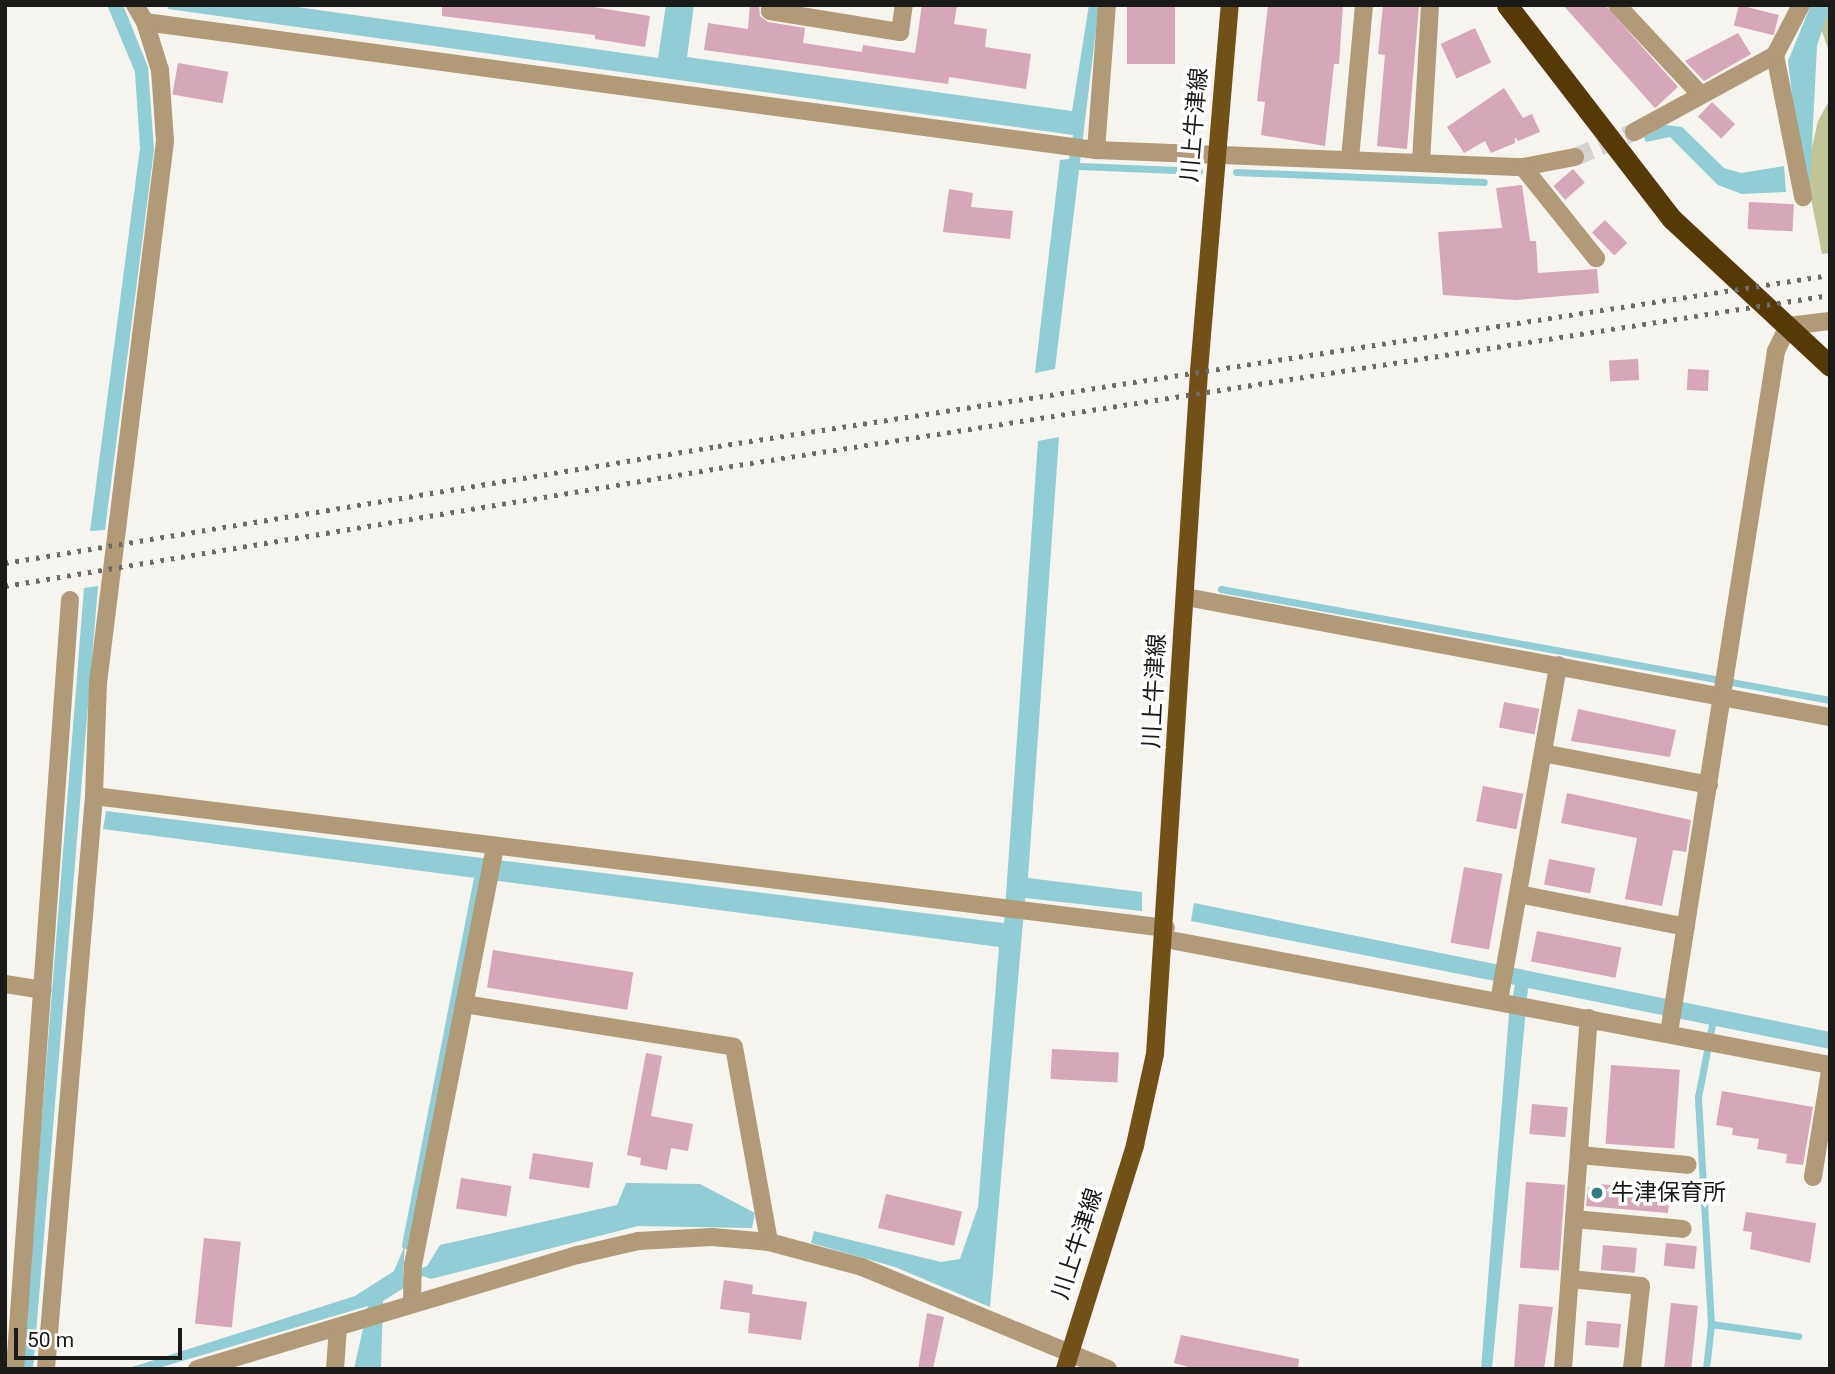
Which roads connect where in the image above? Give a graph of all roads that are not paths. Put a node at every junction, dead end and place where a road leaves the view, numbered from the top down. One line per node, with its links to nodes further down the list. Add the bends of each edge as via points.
1 (135, 5): 11 (street)
2 (771, 5): 3 (street, via 770,12 900,32)
3 (904, 5)
4 (1107, 5): 15 (street)
5 (1230, 5): 16 (main road, 川上牛津線)
6 (1363, 5): 18 (street)
7 (1430, 5): 19 (street)
8 (1507, 5): 24 (highway, via 1672,219)
9 (1617, 5): 13 (street)
10 (1801, 5): 12 (street)
11 (147, 14): 15 (street); 32 (street, via 160,70 165,141 98,683)
12 (1775, 55): 13 (street); 21 (street)
13 (1701, 95): 14 (street)
14 (1634, 131)
15 (1096, 150): 16 (street)
16 (1218, 153): 18 (street); 25 (main road, 川上牛津線)
17 (1575, 157): 20 (street)
18 (1350, 159): 19 (street)
19 (1421, 162): 20 (street)
20 (1523, 167): 22 (street)
21 (1803, 197)
22 (1596, 258)
23 (1830, 321): 28 (street, via 1788,326 1776,351)
24 (1825, 362)
25 (1186, 597): 27 (street); 36 (main road, 川上牛津線)
26 (70, 600): 38 (street)
27 (1558, 664): 28 (street); 30 (street)
28 (1723, 696): 29 (street); 31 (street)
29 (1830, 717)
30 (1543, 753): 31 (street); 34 (street)
31 (1709, 785): 35 (street)
32 (94, 796): 33 (street); 56 (street)
33 (495, 847): 36 (street, via 1032,912); 40 (street)
34 (1518, 894): 35 (street); 39 (street)
35 (1686, 927): 42 (street)
36 (1165, 934): 39 (street); 54 (main road, 川上牛津線, via 1155,1054 1135,1145)
37 (5, 984): 38 (street)
38 (43, 990): 55 (street)
39 (1499, 1001): 41 (street)
40 (464, 1004): 50 (street, via 734,1047); 52 (street, via 413,1265)
41 (1589, 1018): 42 (street); 45 (street)
42 (1669, 1033): 43 (street)
43 (1830, 1065)
44 (1830, 1071): 47 (street)
45 (1579, 1155): 46 (street); 48 (street)
46 (1688, 1165)
47 (1813, 1177)
48 (1574, 1219): 49 (street); 51 (street)
49 (1683, 1229)
50 (769, 1242): 52 (street, via 712,1237 638,1241); 54 (street, via 862,1267)
51 (1570, 1279): 60 (street); 61 (street, via 1641,1286)
52 (412, 1295): 53 (street, via 389,1310)
53 (338, 1327): 57 (street); 58 (street)
54 (1067, 1361): 59 (street)
55 (15, 1369)
56 (47, 1369)
57 (197, 1369)
58 (335, 1369)
59 (1108, 1369)
60 (1563, 1369)
61 (1632, 1369)

